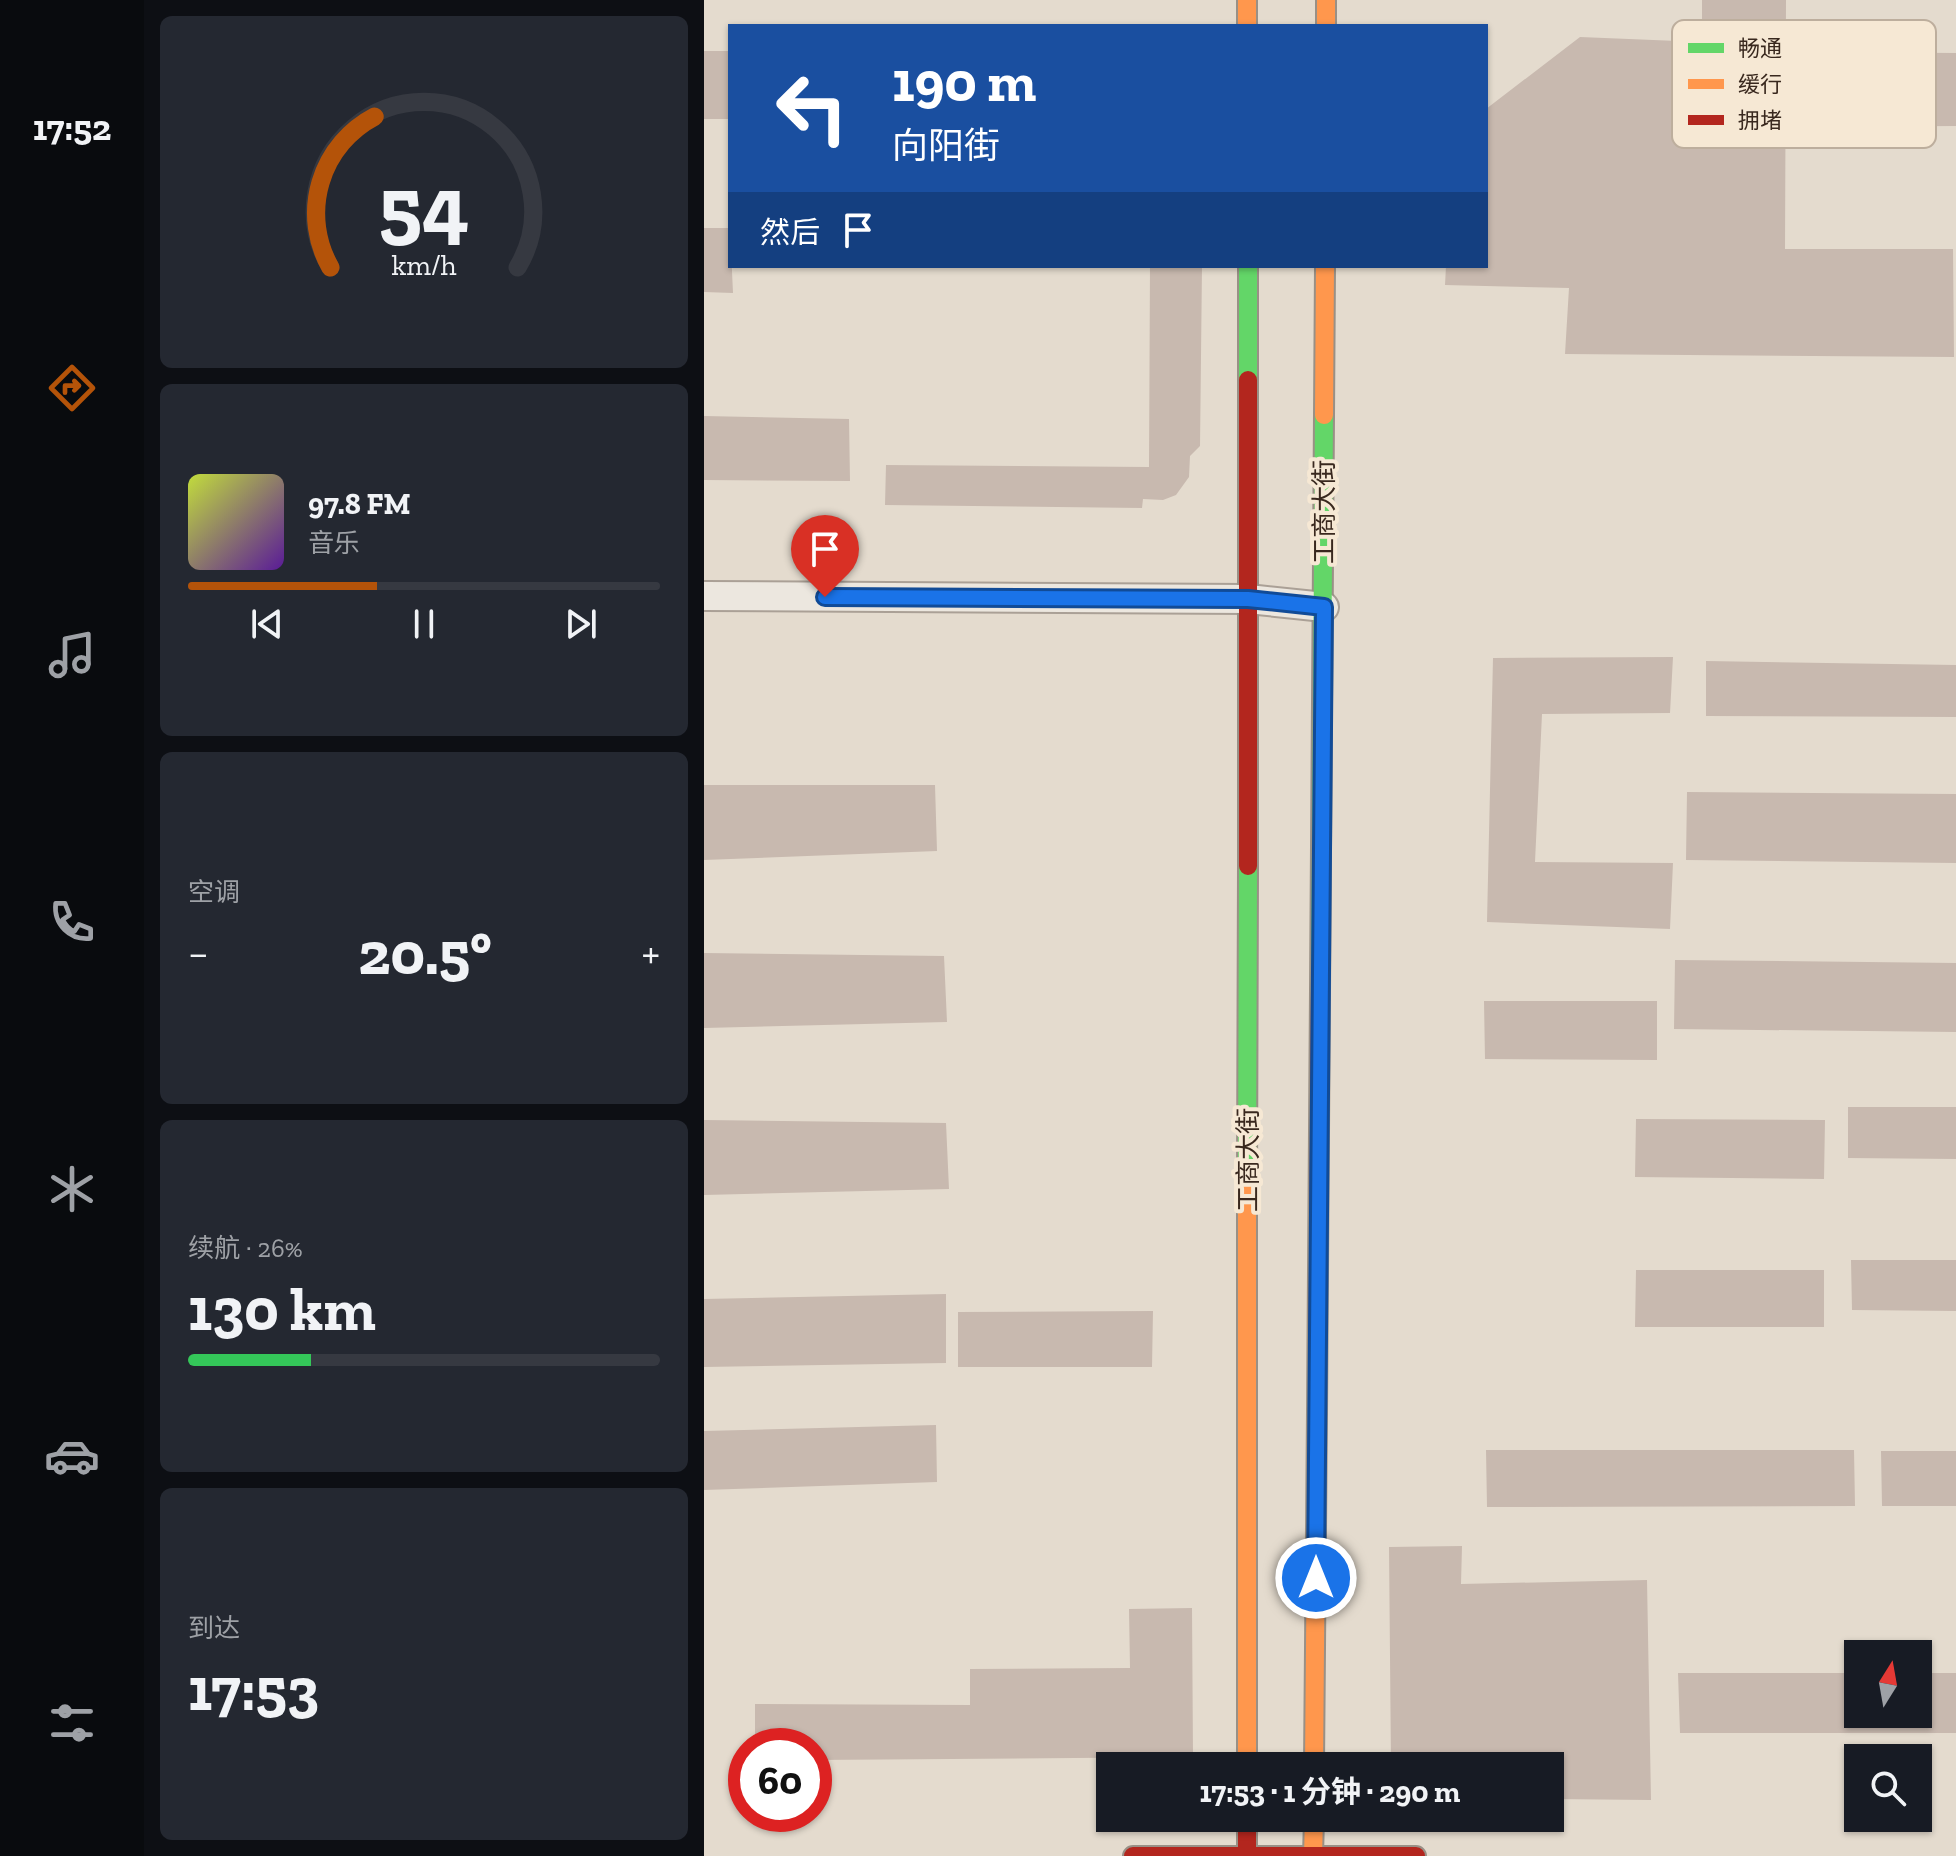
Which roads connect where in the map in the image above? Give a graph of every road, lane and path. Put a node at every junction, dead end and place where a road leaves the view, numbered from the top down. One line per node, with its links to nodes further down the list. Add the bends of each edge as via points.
1 (1247, 0): 3 (main road)
2 (1326, 0): 4 (main road)
3 (1247, 24)
4 (1326, 24)
5 (1248, 268): 8 (main road, 工商大街)
6 (1325, 268): 9 (main road, 工商大街)
7 (704, 596): 8 (street)
8 (1248, 599): 9 (street); 10 (main road, 工商大街)
9 (1324, 607): 11 (main road, 工商大街)
10 (1247, 1752)
11 (1314, 1752)
12 (1247, 1832): 14 (main road)
13 (1314, 1832): 16 (main road)
14 (1247, 1855): 15 (main road); 16 (main road)
15 (1133, 1856)
16 (1313, 1856): 17 (main road)
17 (1416, 1856)

